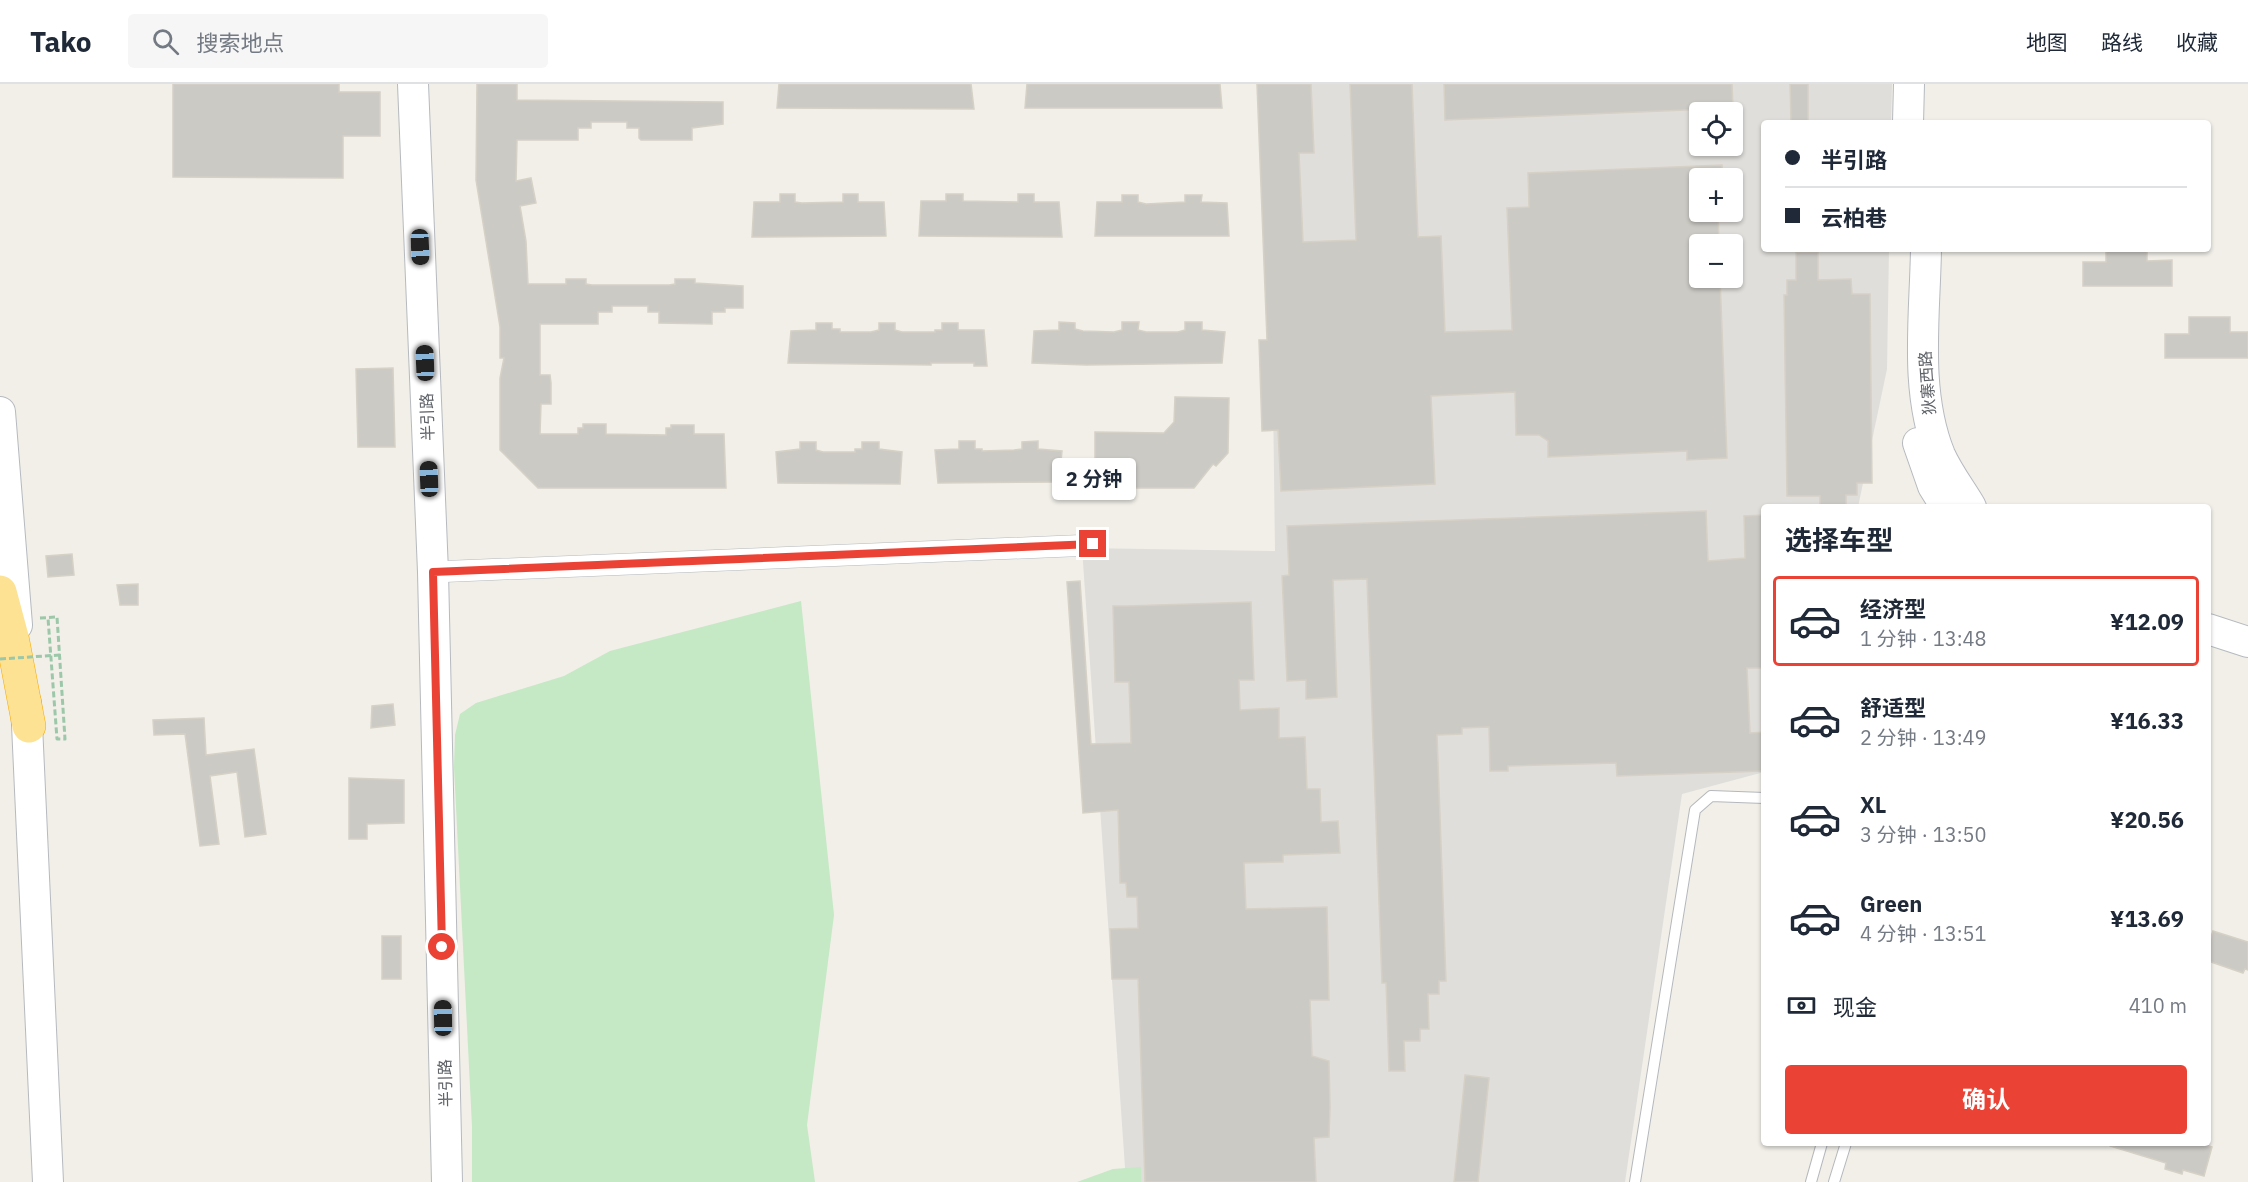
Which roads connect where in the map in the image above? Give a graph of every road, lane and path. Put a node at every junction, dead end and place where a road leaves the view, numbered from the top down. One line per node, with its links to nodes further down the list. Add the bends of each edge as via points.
1 (413, 84): 12 (main road, 半引路)
2 (1909, 84): 4 (main road)
3 (1928, 84): 5 (main road)
4 (1908, 120)
5 (1928, 120)
6 (1906, 252): 9 (main road, 狄寨西路, via 1905,382 1923,461)
7 (1926, 252): 10 (main road, 狄寨西路, via 1924,384 1929,420 1941,456)
8 (0, 412): 22 (main road)
9 (1944, 504)
10 (1969, 504)
11 (1093, 544): 12 (street)
12 (433, 572): 27 (main road, 半引路)
13 (0, 592): 22 (highway)
14 (57, 617): 19 (path)
15 (48, 618): 19 (path, via 57,739 65,739)
16 (2211, 630): 17 (main road)
17 (2248, 642)
18 (2211, 647): 21 (main road)
19 (60, 655): 20 (path, bridge)
20 (0, 658)
21 (2248, 658)
22 (29, 726): 26 (main road)
23 (1761, 798): 28 (lane, via 1712,796 1695,810)
24 (1821, 1146): 29 (lane)
25 (1845, 1146): 30 (lane)
26 (48, 1182)
27 (447, 1182)
28 (1635, 1182)
29 (1811, 1182)
30 (1834, 1182)

